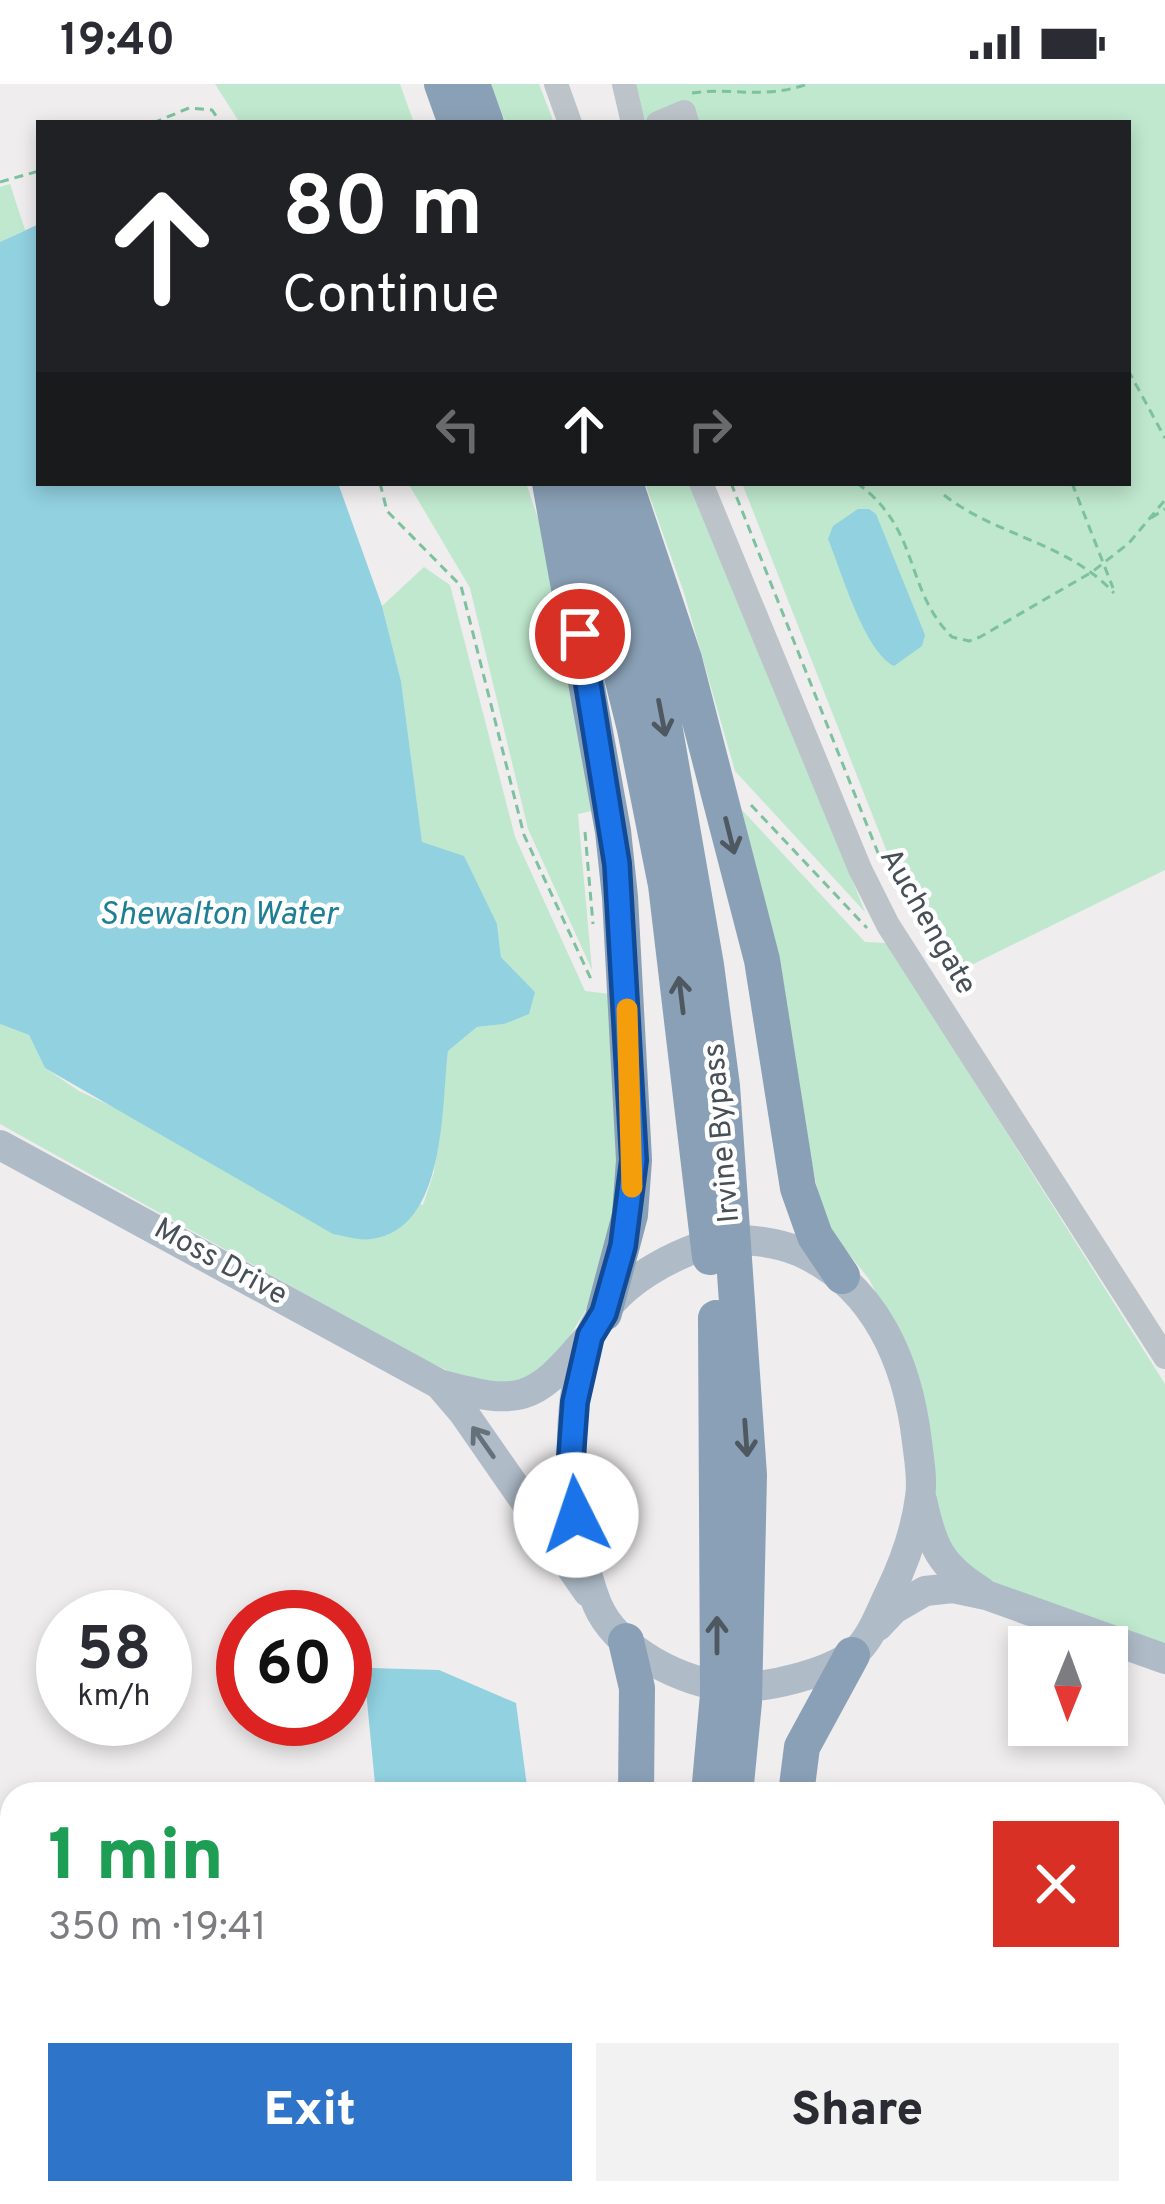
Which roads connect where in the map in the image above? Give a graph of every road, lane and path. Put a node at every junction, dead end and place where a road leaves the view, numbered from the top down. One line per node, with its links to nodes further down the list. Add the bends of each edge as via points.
1 (442, 84): 9 (highway)
2 (472, 84): 10 (highway)
3 (556, 84): 11 (street)
4 (624, 84): 12 (street)
5 (808, 84): 6 (path, via 781,93)
6 (679, 97)
7 (160, 120): 8 (path, via 189,108 212,110)
8 (219, 120)
9 (455, 120)
10 (485, 120)
11 (569, 120)
12 (632, 120)
13 (36, 172): 14 (path)
14 (0, 182)
15 (1131, 376): 16 (path)
16 (1165, 438)
17 (381, 486): 37 (path, via 388,511 461,586 524,835 590,977)
18 (551, 486): 40 (highway, via 620,897 634,1160 630,1215)
19 (575, 486): 50 (highway, Irvine Bypass, one-way to 19, via 718,1695 716,1314 666,885)
20 (602, 486): 51 (highway, Irvine Bypass, one-way to 51, via 662,713 722,1086 749,1475)
21 (626, 486): 39 (highway, one-way to 39, via 684,659 762,960 798,1187 815,1236)
22 (702, 486): 35 (street, Auchengate)
23 (732, 486): 34 (path)
24 (860, 486): 31 (path, via 890,512 934,615 952,637 980,637)
25 (1073, 486): 30 (path)
26 (944, 495): 31 (path)
27 (1165, 500): 29 (path)
28 (1165, 509): 29 (path)
29 (1145, 522): 30 (path)
30 (1101, 566): 31 (path); 31 (path, via 1113,590)
31 (1092, 572)
32 (737, 790): 35 (path, via 864,928)
33 (584, 819): 36 (path)
34 (886, 875)
35 (888, 925): 41 (street, Auchengate)
36 (594, 929)
37 (598, 973)
38 (0, 1145): 42 (main road, Moss Drive)
39 (842, 1276): 40 (main road, via 798,1251 727,1239 675,1256 630,1287); 43 (main road, via 886,1329 902,1369)
40 (597, 1325): 42 (main road, Moss Drive, via 537,1390 509,1397); 45 (main road, via 575,1402 571,1457)
41 (1165, 1357)
42 (439, 1384): 45 (main road, Moss Drive, one-way to 42)
43 (921, 1494): 44 (main road, via 942,1560); 47 (main road, via 899,1572)
44 (986, 1595): 47 (main road, via 925,1591 894,1609); 48 (main road)
45 (598, 1607): 46 (main road)
46 (626, 1641): 47 (main road, via 698,1682 734,1688 798,1678); 49 (highway, via 637,1688)
47 (859, 1647): 52 (highway, via 802,1747)
48 (1165, 1659)
49 (636, 1782)
50 (710, 1782)
51 (737, 1782)
52 (798, 1782)

